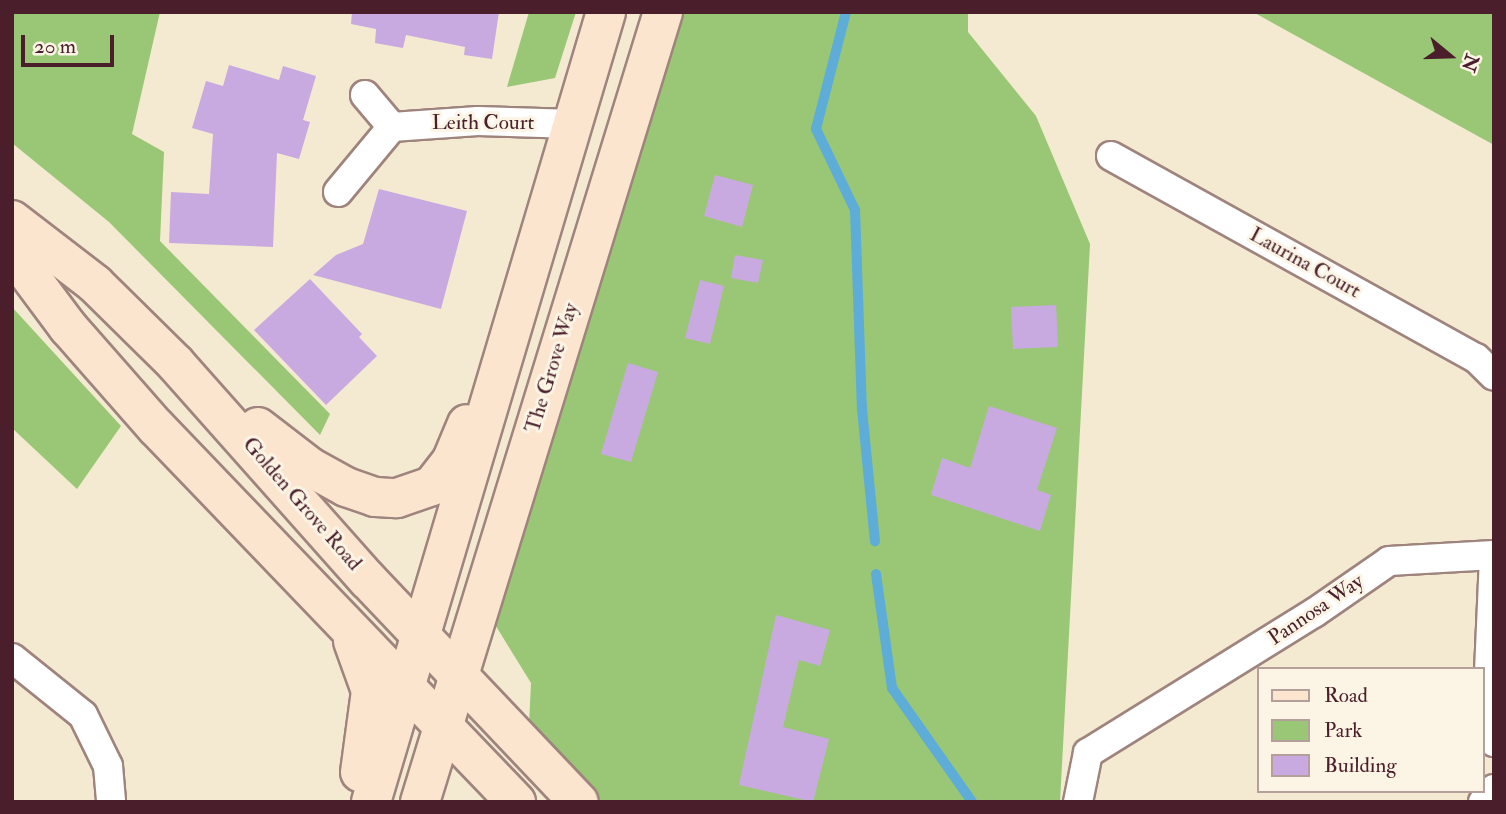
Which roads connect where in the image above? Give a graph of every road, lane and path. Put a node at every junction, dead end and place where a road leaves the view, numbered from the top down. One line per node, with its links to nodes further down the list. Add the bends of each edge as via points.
1 (606, 12): 4 (main road)
2 (663, 12): 17 (main road, The Grove Way)
3 (365, 95): 5 (street)
4 (574, 124): 5 (street, Leith Court, via 478,121); 9 (main road)
5 (392, 127): 7 (street)
6 (1111, 156): 12 (street, Laurina Court, via 1476,358)
7 (338, 192)
8 (12, 220): 11 (main road, Golden Grove Road, via 95,284)
9 (543, 228): 11 (main road, via 451,462 421,493 375,497 345,487 310,467); 15 (main road)
10 (12, 251): 14 (main road, via 68,327 156,427)
11 (176, 364): 15 (main road, Golden Grove Road)
12 (1493, 372)
13 (1494, 556): 20 (street, via 1487,716); 28 (street, Pannosa Way, via 1389,561 1314,613 1088,753)
14 (346, 626): 18 (main road); 23 (main road, via 371,691)
15 (423, 638): 17 (main road, Golden Grove Road); 18 (main road)
16 (12, 658): 22 (street, via 83,715 107,766)
17 (458, 674): 19 (main road, The Grove Way); 27 (main road, Golden Grove Road)
18 (407, 687): 19 (main road); 24 (main road)
19 (443, 724): 25 (main road, The Grove Way); 26 (main road)
20 (1494, 742)
21 (1494, 789): 29 (street)
22 (111, 802)
23 (355, 802)
24 (371, 802)
25 (420, 802)
26 (516, 802)
27 (579, 802)
28 (1078, 802)
29 (1483, 802)

